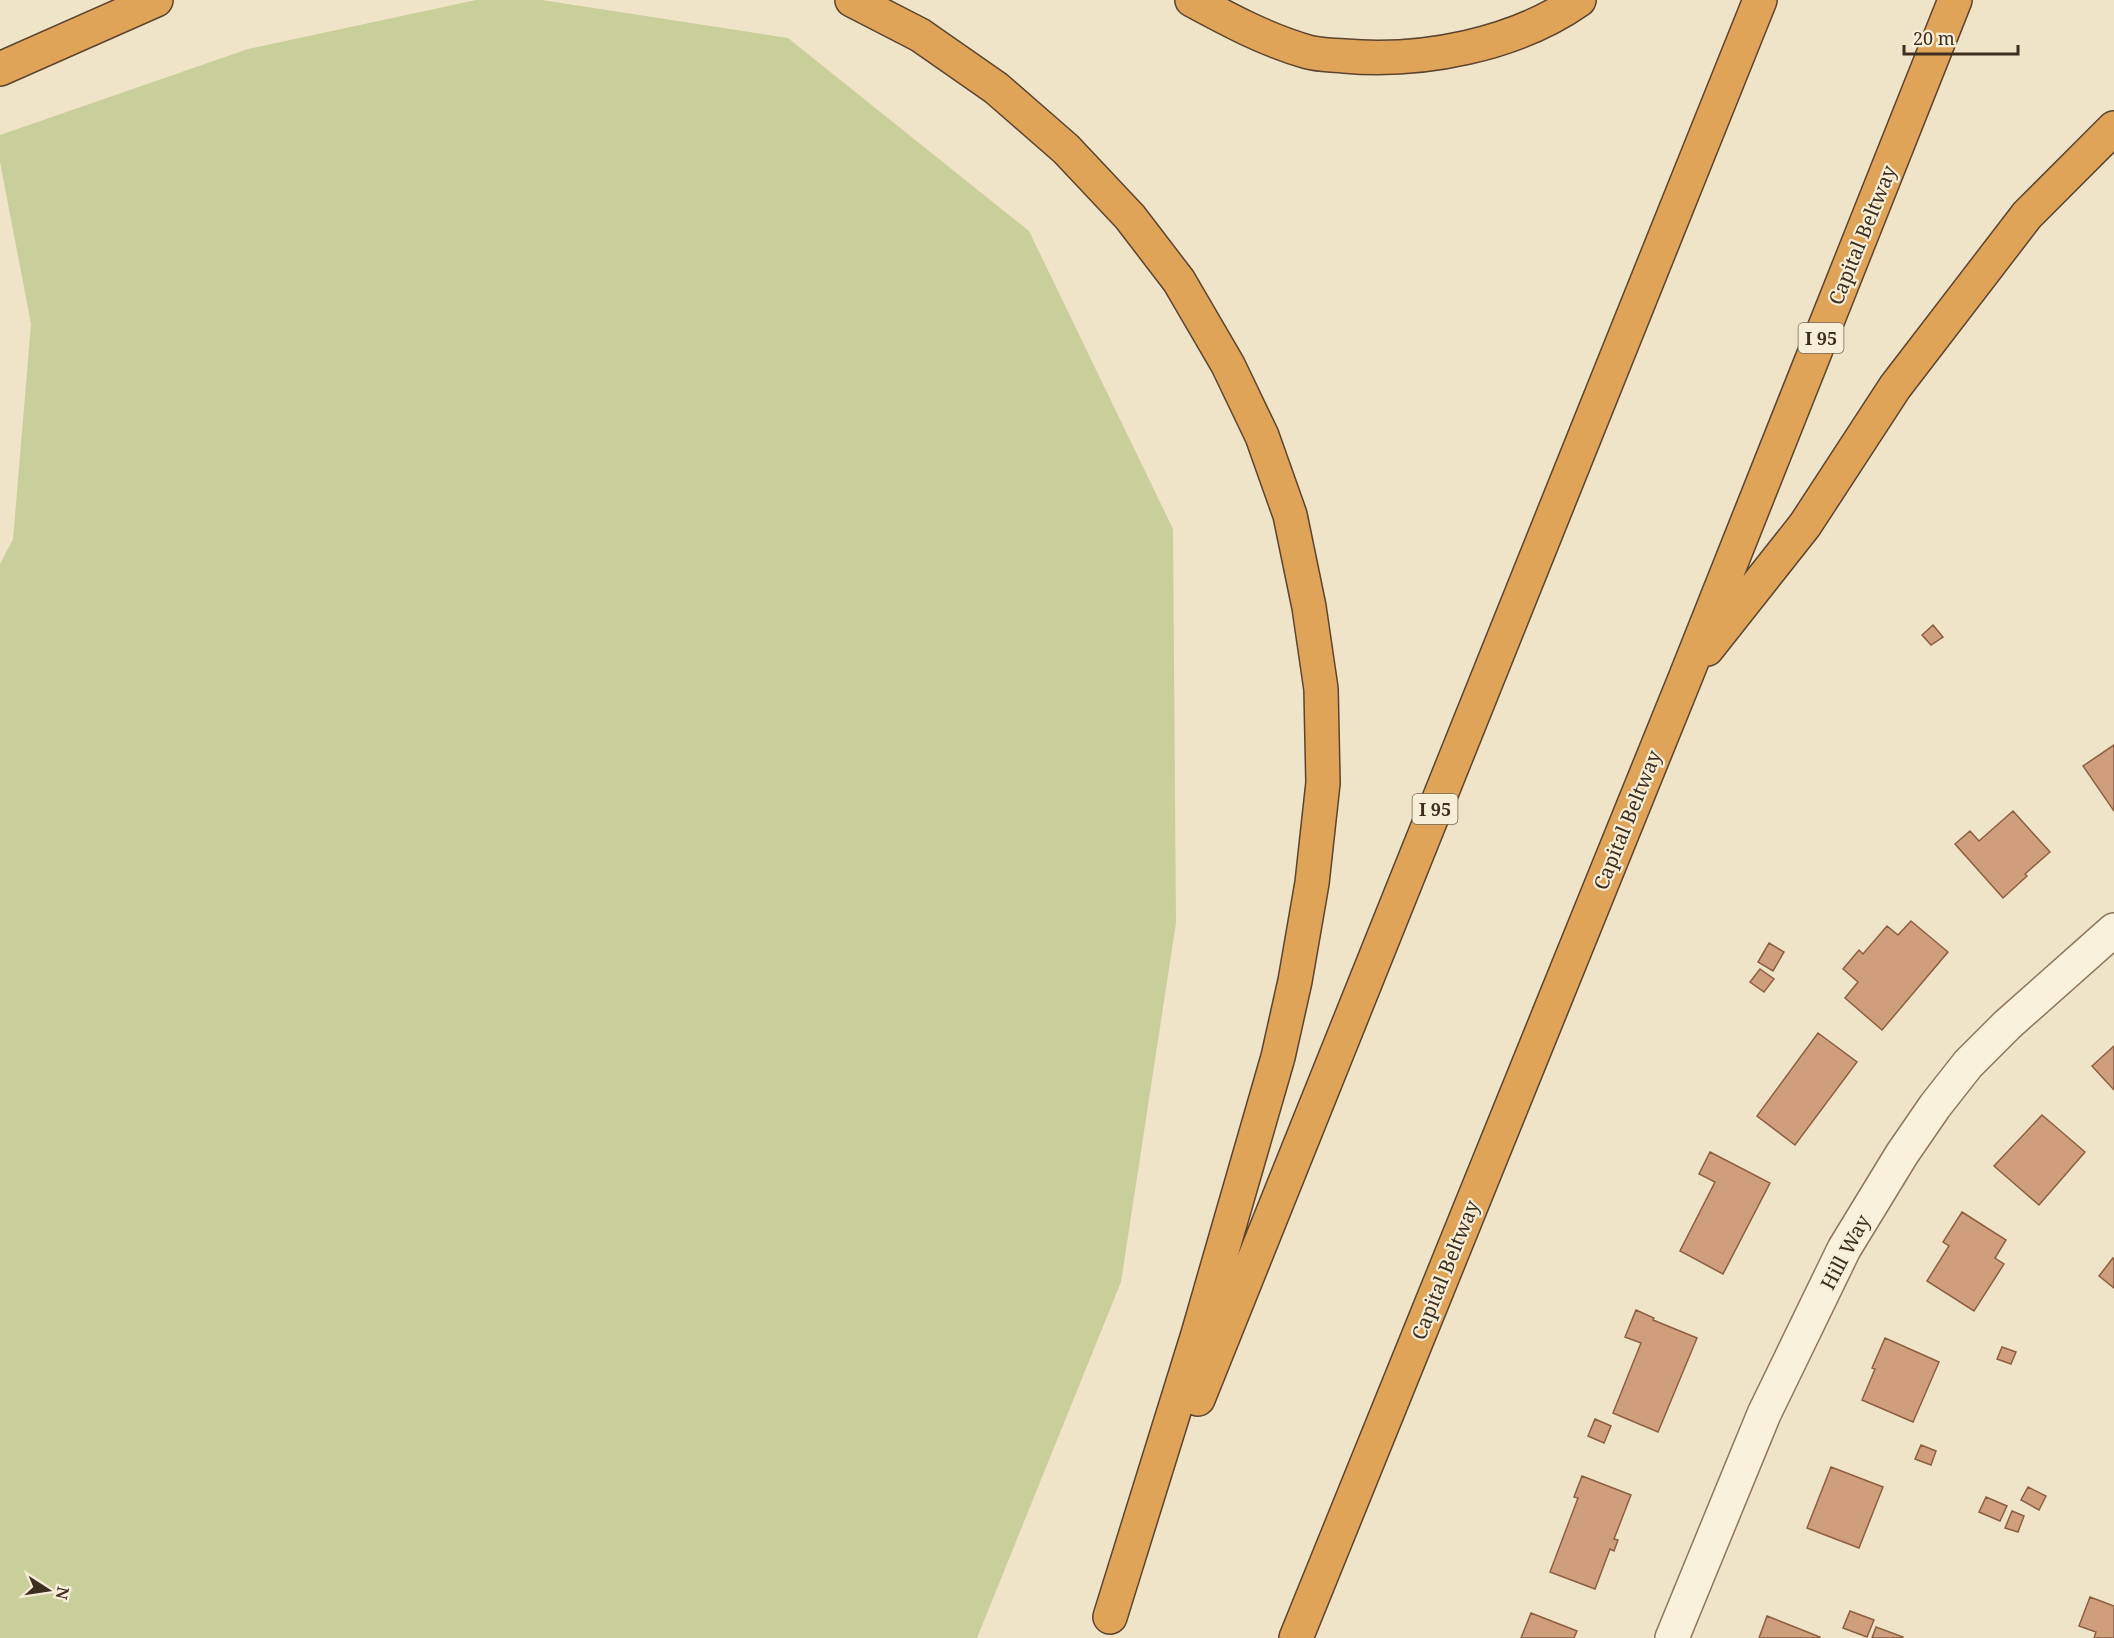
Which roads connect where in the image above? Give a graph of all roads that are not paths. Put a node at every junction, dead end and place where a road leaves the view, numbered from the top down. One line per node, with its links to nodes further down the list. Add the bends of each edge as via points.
1 (156, 0): 7 (highway)
2 (852, 0): 11 (highway, via 920,35 996,88 1066,149 1130,217 1179,281 1228,365 1262,436 1290,515 1309,607 1321,689 1323,783 1312,883 1295,981 1275,1068 1198,1334)
3 (1192, 0): 4 (highway, via 1250,32 1310,52 1376,58 1440,53 1503,38)
4 (1579, 0)
5 (1760, 0): 11 (highway, I 95)
6 (1956, 0): 9 (highway, Capital Beltway / I 95)
7 (0, 69)
8 (2114, 128): 9 (highway, via 2027,215 1895,387 1805,525)
9 (1686, 676): 12 (highway, Capital Beltway / I 95)
10 (2114, 930): 13 (street, Hill Way, via 1968,1064 1902,1154 1844,1249 1764,1414)
11 (1106, 1628)
12 (1296, 1638)
13 (1672, 1638)

